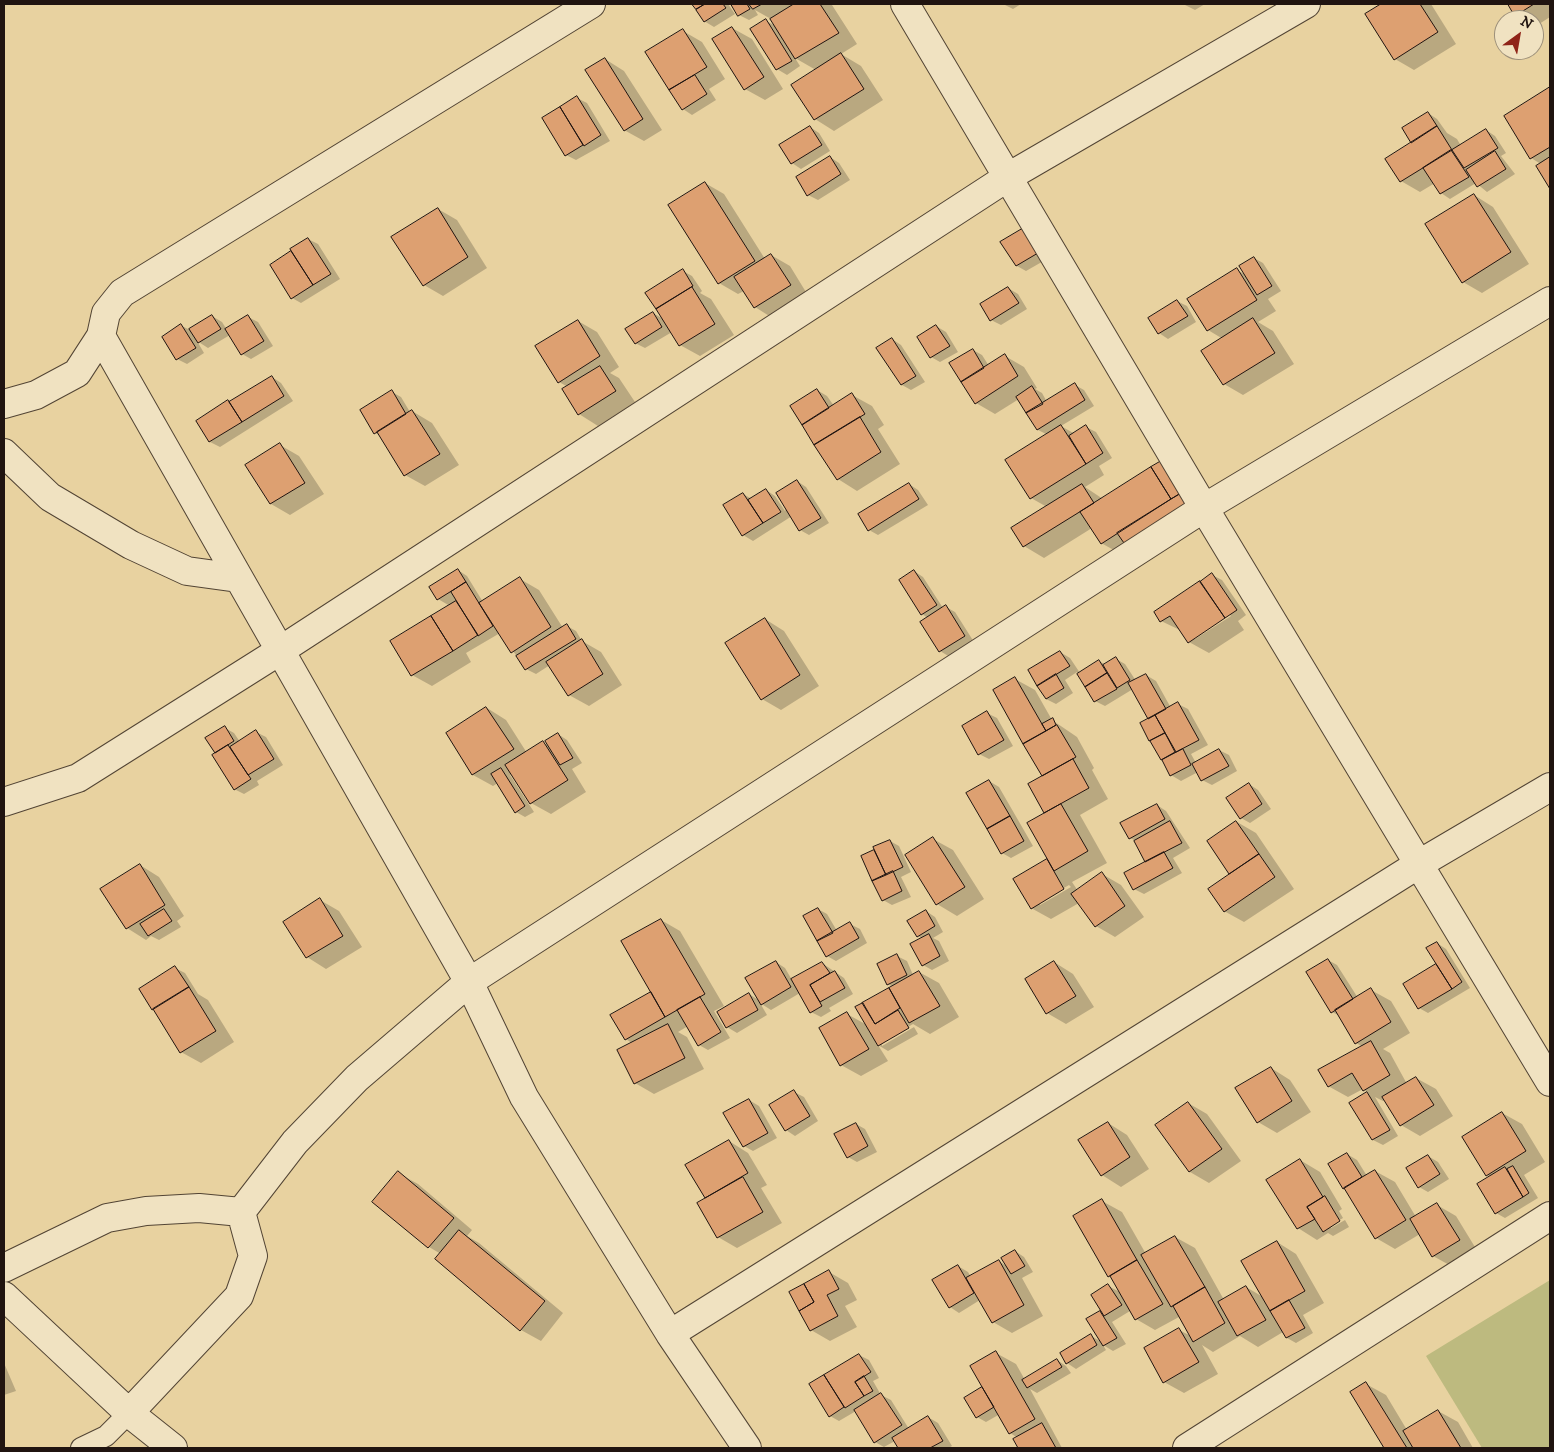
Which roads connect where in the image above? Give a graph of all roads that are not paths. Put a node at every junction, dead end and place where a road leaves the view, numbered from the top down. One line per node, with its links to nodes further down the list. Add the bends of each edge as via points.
1 (592, 4): 6 (street, via 122,293 106,314)
2 (905, 4): 4 (street)
3 (1306, 4): 4 (street)
4 (1008, 177): 9 (street); 11 (street)
5 (1550, 302): 9 (street)
6 (101, 336): 7 (street, via 77,373 36,395); 10 (street)
7 (4, 404)
8 (4, 453): 10 (street, via 50,497 131,545 187,571)
9 (1204, 508): 14 (street); 15 (street)
10 (238, 578): 11 (street)
11 (281, 650): 13 (street, via 78,778); 15 (street)
12 (1550, 787): 14 (street)
13 (4, 802)
14 (1419, 864): 16 (street); 21 (street)
15 (469, 982): 17 (street, via 357,1078 295,1142); 21 (street, via 524,1097)
16 (1550, 1082)
17 (241, 1212): 19 (street, via 199,1208 146,1211 106,1218); 22 (street, via 253,1256 238,1296)
18 (1550, 1216): 26 (street)
19 (4, 1268)
20 (4, 1296): 22 (street)
21 (670, 1334): 25 (street)
22 (129, 1413): 23 (lane, via 106,1436); 24 (street)
23 (81, 1448)
24 (173, 1448)
25 (747, 1448)
26 (1187, 1448)

